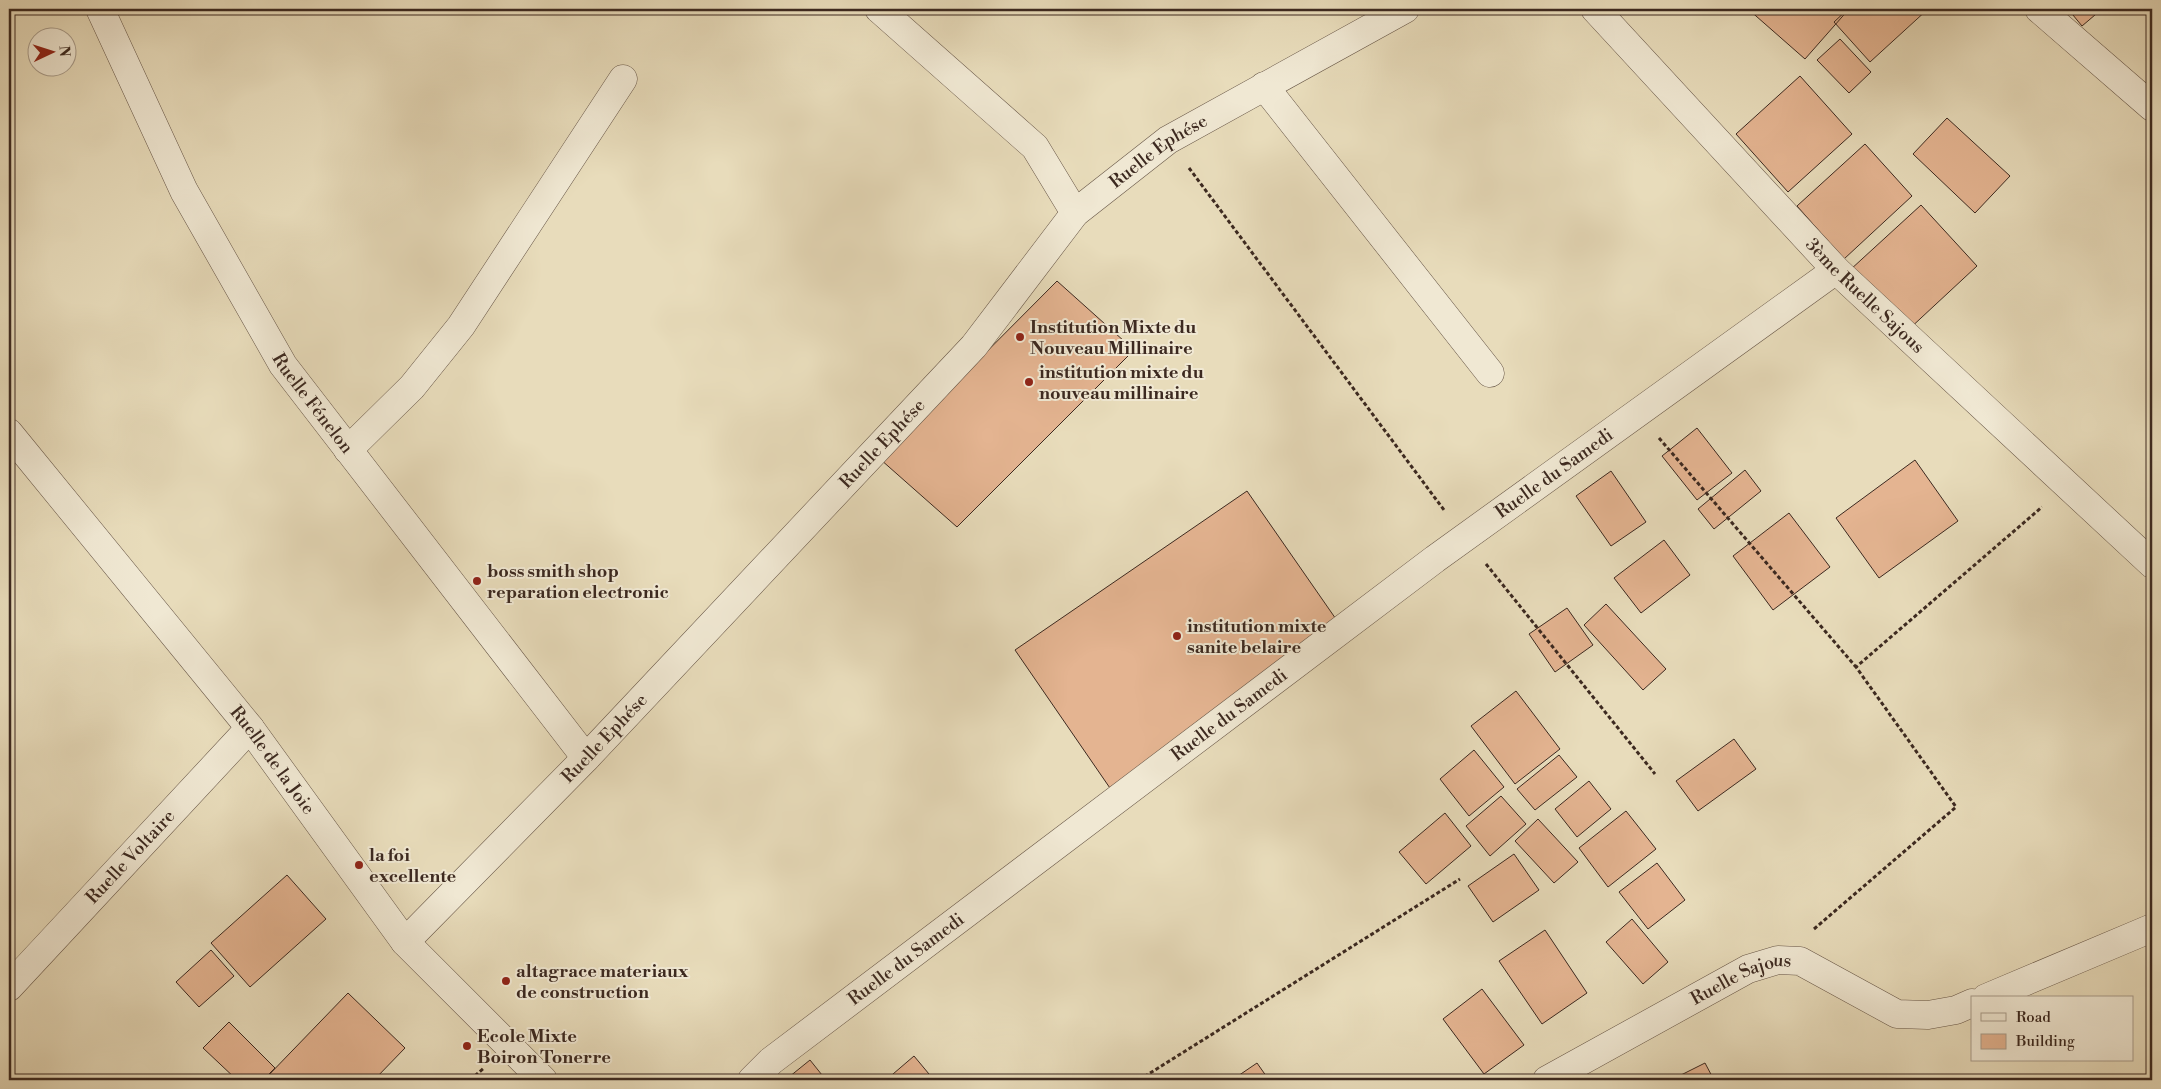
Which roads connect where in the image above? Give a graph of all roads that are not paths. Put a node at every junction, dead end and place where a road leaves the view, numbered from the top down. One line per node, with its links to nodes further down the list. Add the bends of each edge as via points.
1 (100, 9): 13 (street, Ruelle Fénelon, via 184,191 282,365)
2 (878, 9): 9 (street, via 1035,147)
3 (1406, 9): 7 (street, Ruelle Ephése)
4 (1596, 9): 10 (street, 3ème Ruelle Sajous)
5 (2039, 9): 8 (street)
6 (624, 79): 13 (street, via 461,326 412,387)
7 (1264, 86): 9 (street, Ruelle Ephése, via 1168,140); 11 (street)
8 (2152, 107)
9 (1075, 213): 16 (street, Ruelle Ephése, via 974,346)
10 (1836, 270): 14 (street, 3ème Ruelle Sajous); 24 (street, Ruelle du Samedi, via 1465,538 779,1055)
11 (1490, 373)
12 (9, 433): 15 (street, Ruelle de la Joie)
13 (348, 450): 16 (street, Ruelle Fénelon)
14 (2152, 564)
15 (250, 728): 18 (street, Ruelle de la Joie); 19 (street, Ruelle Voltaire)
16 (586, 758): 18 (street, Ruelle Ephése)
17 (2152, 928): 20 (street)
18 (405, 942): 23 (street, Ruelle de la Joie)
19 (9, 987)
20 (1991, 996)
21 (1971, 1004): 22 (street, Ruelle Sajous, via 1928,1015 1897,1014 1800,961 1778,960 1748,969)
22 (1563, 1076)
23 (543, 1080)
24 (752, 1080)

